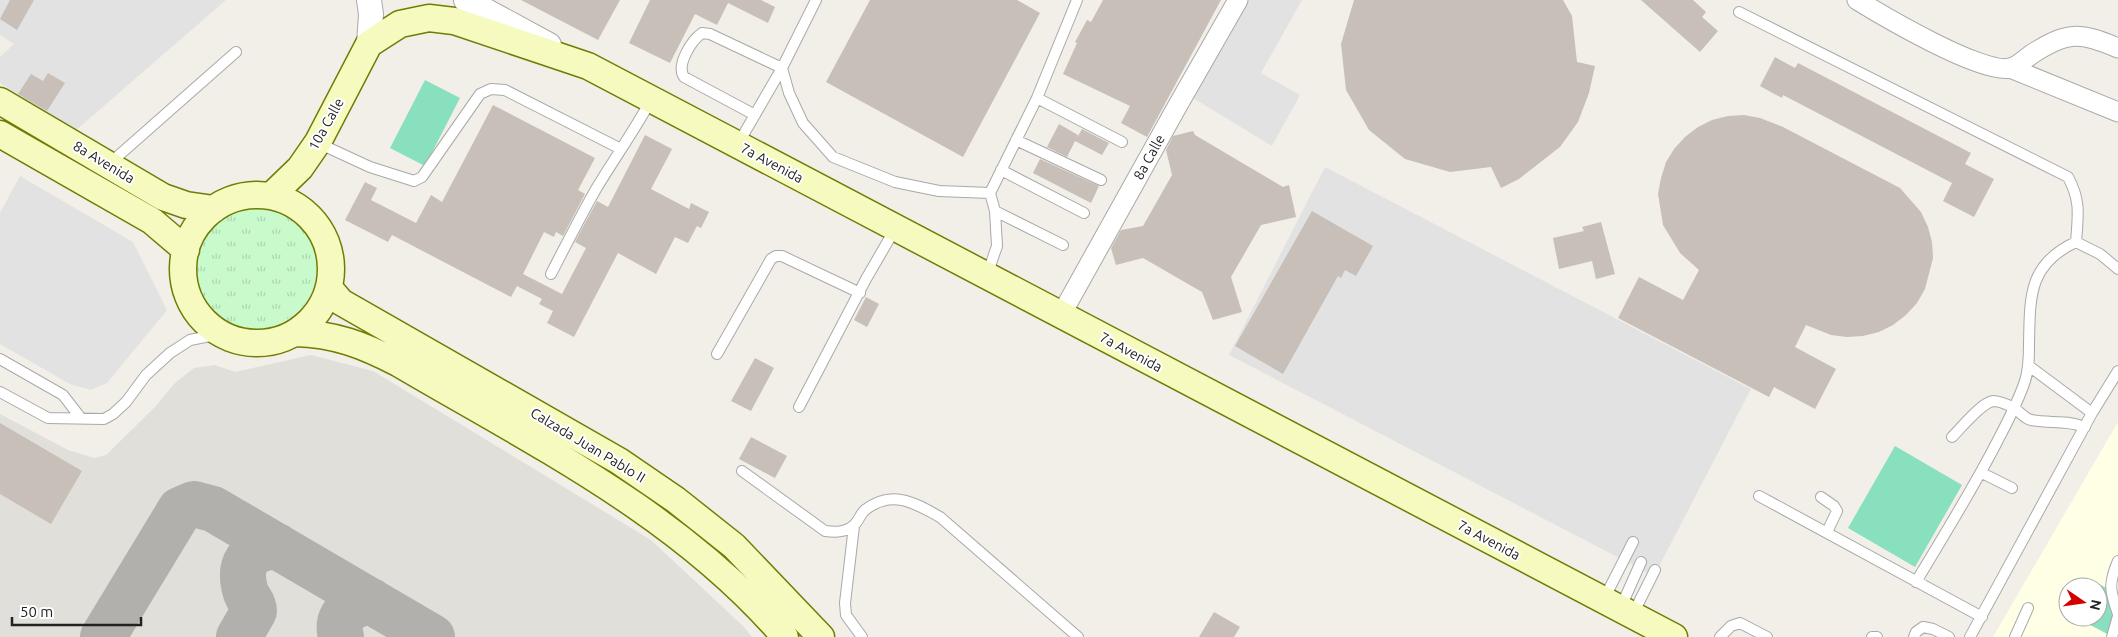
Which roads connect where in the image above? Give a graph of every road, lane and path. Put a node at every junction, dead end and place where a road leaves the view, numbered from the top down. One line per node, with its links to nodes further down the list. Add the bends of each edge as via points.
1 (368, 0): 8 (street, via 371,14)
2 (466, 0): 11 (street, 7a Avenida)
3 (1077, 0): 14 (lane)
4 (1238, 0): 42 (street, 8a Calle)
5 (1857, 0): 13 (street, via 1967,60 1990,68)
6 (812, 1): 12 (lane)
7 (1739, 12): 34 (lane, via 2068,176 2079,205)
8 (369, 44): 11 (main road, 7a Avenida, via 400,24 429,18 465,24); 21 (main road, 10a Calle)
9 (2118, 48): 13 (street, via 2092,38 2071,36 2053,41)
10 (236, 52): 25 (lane)
11 (588, 66): 15 (main road, 7a Avenida)
12 (782, 68): 18 (lane); 18 (lane, via 710,34 702,33 696,37 681,66 684,77); 28 (lane, via 803,123 834,157 895,182 939,191)
13 (2010, 68): 17 (street)
14 (1037, 98): 20 (lane); 22 (lane)
15 (652, 100): 23 (main road, 7a Avenida); 24 (lane)
16 (0, 101): 25 (main road, 8a Avenida)
17 (2118, 112)
18 (754, 115): 23 (lane)
19 (0, 134): 36 (main road, 8a Avenida, via 152,221)
20 (1016, 140): 26 (lane); 27 (lane)
21 (318, 142): 24 (lane, via 370,167 414,181 422,177 480,94 491,89 505,90); 29 (main road, 10a Calle, via 300,168)
22 (1122, 142)
23 (737, 145): 33 (main road, 7a Avenida)
24 (621, 149): 38 (lane)
25 (108, 165): 30 (main road, 8a Avenida, via 163,197 186,205)
26 (1001, 170): 28 (lane); 32 (lane)
27 (1101, 180)
28 (990, 193): 31 (lane)
29 (271, 196): 30 (main road, via 238,198); 40 (main road, via 291,202 320,230 328,248)
30 (214, 209): 36 (main road, via 192,234)
31 (995, 211): 35 (lane); 39 (lane, via 997,246)
32 (1084, 213)
33 (896, 228): 39 (main road, 7a Avenida); 41 (lane)
34 (2076, 242): 37 (lane, via 2100,254); 47 (lane, via 2046,261 2037,277 2030,305)
35 (1063, 245)
36 (186, 250): 44 (main road, via 183,270 186,289 205,322)
37 (2118, 269)
38 (550, 274)
39 (986, 276): 42 (main road, 7a Avenida)
40 (329, 288): 43 (main road, via 322,306); 73 (main road, Calzada Juan Pablo II, via 341,302 619,461 676,500 734,546)
41 (860, 293): 45 (lane, via 776,256 771,259); 50 (lane)
42 (1061, 315): 68 (main road, 7a Avenida)
43 (296, 333): 44 (main road, via 258,344); 72 (main road, Calzada Juan Pablo II, via 320,334 369,348 602,483 656,519 716,569)
44 (220, 334): 53 (lane, via 190,340 170,352 113,414 104,419)
45 (717, 354)
46 (0, 359): 53 (lane, via 63,395)
47 (2029, 366): 51 (lane); 52 (lane)
48 (2118, 371): 52 (lane)
49 (0, 392): 53 (lane, via 48,418)
50 (799, 407)
51 (2014, 408): 54 (lane, via 2027,419 2058,420); 55 (lane, via 1992,401); 57 (lane)
52 (2092, 413): 54 (lane)
53 (80, 417)
54 (2085, 427): 71 (lane)
55 (1952, 437)
56 (742, 471): 61 (lane, via 825,531 838,532)
57 (1982, 473): 58 (lane); 67 (lane)
58 (2012, 488)
59 (1759, 496): 62 (lane)
60 (1821, 497): 62 (lane, via 1837,511)
61 (854, 526): 74 (lane, via 845,603 846,615); 75 (lane, via 864,511 881,501 915,502 940,517)
62 (1826, 532): 67 (lane)
63 (1633, 542): 68 (lane)
64 (2118, 561): 70 (lane, via 2110,589)
65 (1641, 562): 68 (lane)
66 (1655, 570): 68 (lane)
67 (1916, 582): 71 (lane)
68 (1619, 608): 76 (main road, 7a Avenida)
69 (2028, 608): 84 (lane)
70 (2118, 615): 85 (lane)
71 (1982, 617): 83 (lane)
72 (785, 637)
73 (821, 637)
74 (862, 637)
75 (1078, 637)
76 (1674, 637)
77 (1720, 637): 78 (lane, via 1731,626 1740,623)
78 (1767, 637)
79 (1872, 637): 80 (lane)
80 (1876, 637)
81 (1914, 637): 82 (lane, via 1923,627)
82 (1949, 637)
83 (1970, 637)
84 (2014, 637)
85 (2112, 637)

